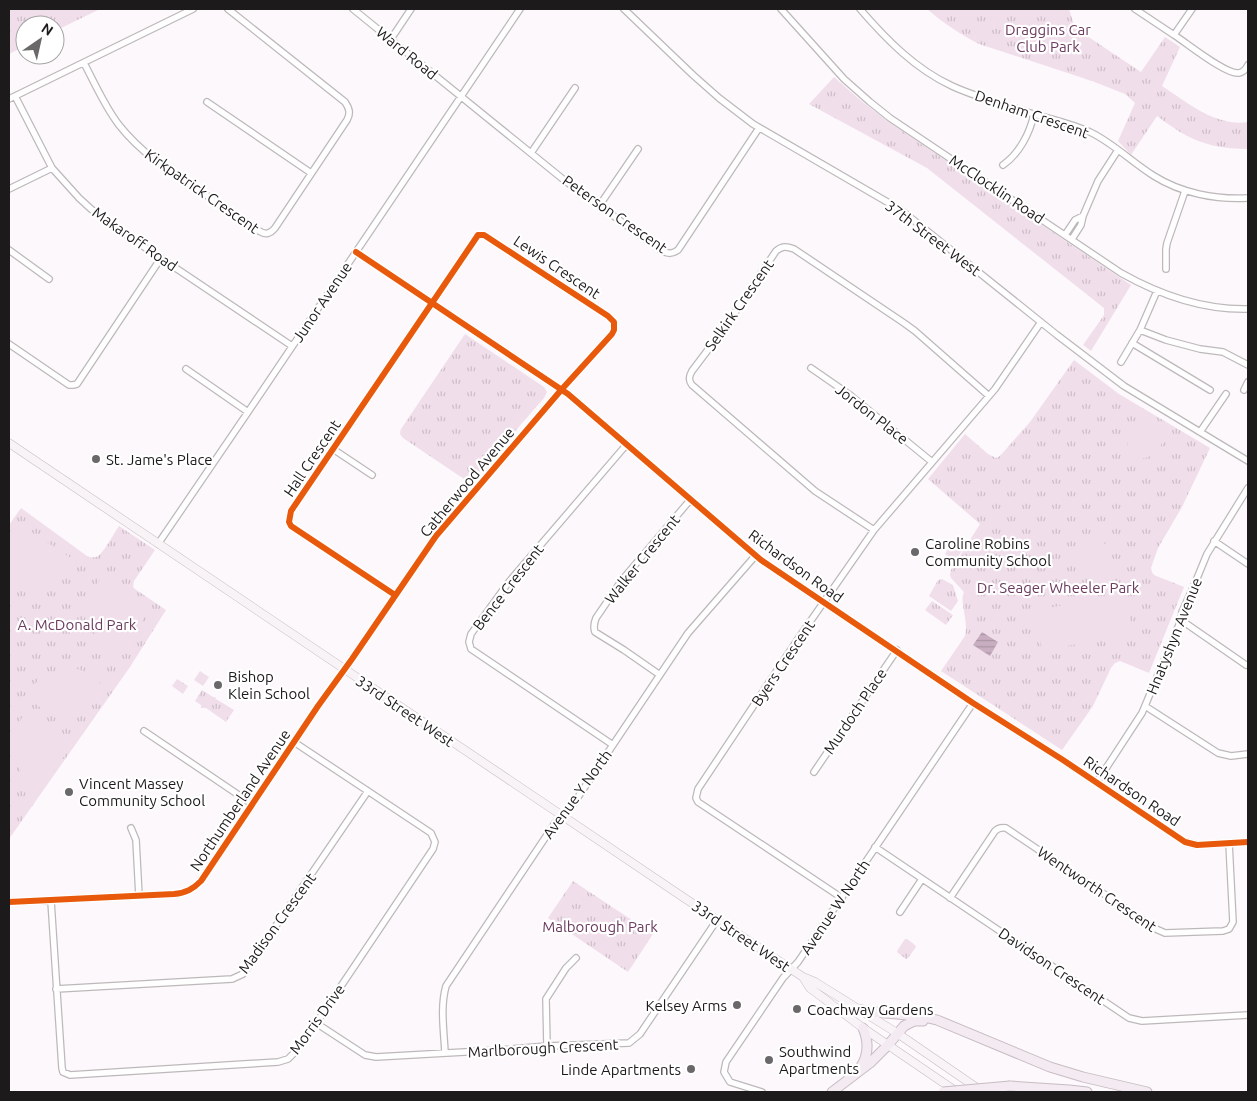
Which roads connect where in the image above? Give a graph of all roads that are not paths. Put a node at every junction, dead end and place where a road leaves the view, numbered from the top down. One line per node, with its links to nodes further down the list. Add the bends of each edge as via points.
1 (193, 9): 13 (street)
2 (228, 9): 27 (street, Kirkpatrick Crescent, via 345,102 350,116)
3 (353, 9): 12 (street, Ward Road)
4 (412, 9): 12 (street)
5 (520, 9): 17 (street, Junor Avenue)
6 (624, 9): 21 (street, 37th Street West, via 700,82)
7 (781, 9): 33 (street, McClocklin Road, via 844,79 890,118)
8 (860, 9): 20 (street, Denham Crescent, via 905,55 928,72 964,91)
9 (1135, 9): 11 (street)
10 (1192, 9): 11 (street)
11 (1174, 35): 14 (street, via 1228,71 1239,73)
12 (390, 39): 17 (street, Ward Road)
13 (84, 63): 16 (street); 27 (street, Kirkpatrick Crescent, via 118,124 141,150 264,234 274,228)
14 (1248, 66)
15 (575, 88): 24 (street)
16 (15, 96): 18 (street); 26 (street, Makaroff Road)
17 (461, 97): 24 (street, Peterson Crescent); 36 (street, Junor Avenue)
18 (9, 99)
19 (207, 102): 27 (street)
20 (1034, 114): 23 (street, Denham Crescent, via 1089,132); 25 (street, via 1019,149)
21 (760, 128): 31 (street, Peterson Crescent, via 674,253 662,251); 43 (street, 37th Street West, via 901,210)
22 (638, 149): 31 (street)
23 (1118, 150): 29 (street, Denham Crescent, via 1163,181); 32 (street, via 1098,181)
24 (531, 153): 31 (street, Peterson Crescent)
25 (1003, 165)
26 (52, 168): 28 (street); 37 (street, Makaroff Road, via 91,209)
27 (311, 173)
28 (9, 189)
29 (1185, 191): 30 (street, Denham Crescent); 38 (street, via 1167,243)
30 (1248, 198)
31 (599, 206)
32 (1083, 216): 33 (street, via 1075,220); 34 (street)
33 (1065, 235): 34 (street, McClocklin Road)
34 (1072, 239): 40 (street, McClocklin Road, via 1121,273)
35 (9, 250): 39 (street)
36 (356, 252): 41 (street, Richardson Road); 47 (street, Junor Avenue)
37 (161, 258): 46 (street, via 77,384 69,385); 47 (street, Makaroff Road)
38 (1166, 269)
39 (49, 279)
40 (1157, 291): 42 (street, McClocklin Road, via 1213,307); 44 (street)
41 (432, 302): 53 (street, Richardson Road); 53 (street, Lewis Crescent, via 474,241 484,235 608,316 614,322 612,334); 62 (street, Hall Crescent)
42 (1248, 309)
43 (1041, 322): 57 (street, Byers Crescent); 59 (street, 37th Street West, via 1124,386)
44 (1140, 330): 45 (street); 49 (street, via 1166,340 1223,352)
45 (1132, 343): 48 (street); 54 (street)
46 (9, 344)
47 (292, 346): 58 (street, Junor Avenue)
48 (1121, 362)
49 (1248, 365)
50 (811, 368): 64 (street, Jordon Place, via 850,395)
51 (186, 369): 58 (street)
52 (1248, 382): 55 (street)
53 (562, 390): 61 (street, Richardson Road); 73 (street, Catherwood Avenue, via 441,530)
54 (1210, 390)
55 (1244, 390)
56 (1226, 394): 59 (street)
57 (989, 396): 64 (street, Byers Crescent); 68 (street, Selkirk Crescent, via 915,331 794,248 784,246 776,251 692,371 690,382 808,485)
58 (248, 412): 70 (street, Junor Avenue)
59 (1200, 432): 63 (street, 37th Street West)
60 (9, 443): 70 (main road, 33rd Street West)
61 (627, 444): 67 (street, Richardson Road); 84 (street, Bence Crescent, via 508,583 471,634 469,642 470,649)
62 (333, 449): 65 (street); 73 (street, Hall Crescent, via 290,511 289,522)
63 (1248, 461)
64 (932, 462): 68 (street, Byers Crescent)
65 (372, 475)
66 (1248, 488): 69 (street, Hnatyshyn Avenue)
67 (691, 499): 71 (street, Richardson Road); 79 (street, Walker Crescent, via 622,580 594,624 595,632)
68 (874, 530): 74 (street, Byers Crescent)
69 (1214, 541): 72 (street); 75 (street, Hnatyshyn Avenue)
70 (158, 544): 78 (main road, 33rd Street West)
71 (756, 555): 74 (street, Richardson Road); 79 (street, Avenue Y North, via 692,628)
72 (1248, 564)
73 (395, 595): 78 (street, Catherwood Avenue)
74 (824, 602): 76 (street, Richardson Road); 97 (street, Byers Crescent, via 698,789 696,798)
75 (1180, 620): 77 (street); 81 (street, Hnatyshyn Avenue)
76 (897, 650): 80 (street, Richardson Road); 86 (street, Murdoch Place)
77 (1246, 665)
78 (344, 670): 83 (street, Northumberland Avenue); 90 (main road, 33rd Street West)
79 (660, 675): 84 (street, Avenue Y North)
80 (974, 703): 87 (street, Richardson Road); 94 (street, Avenue W North)
81 (1145, 706): 85 (street, via 1218,753 1231,756); 87 (street, Hnatyshyn Avenue)
82 (144, 731): 89 (street)
83 (294, 742): 88 (street, Morris Drive); 89 (street, Northumberland Avenue)
84 (613, 744): 90 (street, Avenue Y North)
85 (1248, 754)
86 (814, 772)
87 (1096, 782): 93 (street, Richardson Road, via 1185,842 1197,845)
88 (368, 791): 106 (street, Madison Crescent, via 243,974 232,979); 109 (street, Morris Drive, via 431,834 435,845)
89 (252, 804): 96 (street, Northumberland Avenue, via 194,888 181,893)
90 (562, 816): 102 (main road, 33rd Street West); 115 (street, Avenue Y North, via 446,986 442,1010)
91 (132, 828): 96 (street, via 136,840)
92 (1248, 842): 93 (street, Richardson Road)
93 (1229, 843): 98 (street, Wentworth Crescent, via 1233,922 1227,930 1165,933 1003,827 997,829)
94 (875, 847): 95 (street, Davidson Crescent); 97 (street, Avenue W North)
95 (922, 878): 98 (street, Davidson Crescent); 101 (street)
96 (139, 896): 99 (street, Northumberland Avenue)
97 (842, 898): 104 (street, Avenue W North)
98 (950, 898): 108 (street, Davidson Crescent, via 1129,1018 1142,1021)
99 (51, 901): 100 (street, Northumberland Avenue); 106 (street, Morris Drive)
100 (9, 902)
101 (900, 912)
102 (717, 920): 104 (main road, 33rd Street West); 114 (street, Marlborough Crescent, via 640,1034 629,1043)
103 (576, 958): 114 (street, via 546,999)
104 (790, 969): 105 (main road, 33rd Street West); 117 (street, Avenue W North, via 729,1057 725,1068 730,1082)
105 (803, 977): 107 (main road, 33rd Street West); 110 (main road, 33rd Street West, via 810,988)
106 (56, 989): 109 (street, Morris Drive, via 62,1068 70,1075 278,1062 288,1059 296,1051)
107 (860, 1010): 111 (main road, 33rd Street West); 112 (highway, via 937,1020)
108 (1248, 1015)
109 (316, 1022): 115 (street, Marlborough Crescent, via 364,1054 383,1057)
110 (863, 1028): 113 (main road, 33rd Street West); 116 (highway, via 868,1040 866,1056)
111 (898, 1033): 112 (highway, via 909,1022 920,1020); 113 (highway); 121 (main road, 33rd Street West)
112 (981, 1037): 123 (highway, via 1050,1067)
113 (888, 1045): 116 (highway); 120 (main road, 33rd Street West)
114 (547, 1046): 115 (street, Marlborough Crescent)
115 (445, 1053)
116 (852, 1078): 118 (highway)
117 (762, 1092)
118 (832, 1092)
119 (943, 1092): 122 (highway, bridge, via 1010,1086)
120 (958, 1092)
121 (983, 1092)
122 (1086, 1092)
123 (1148, 1092)

